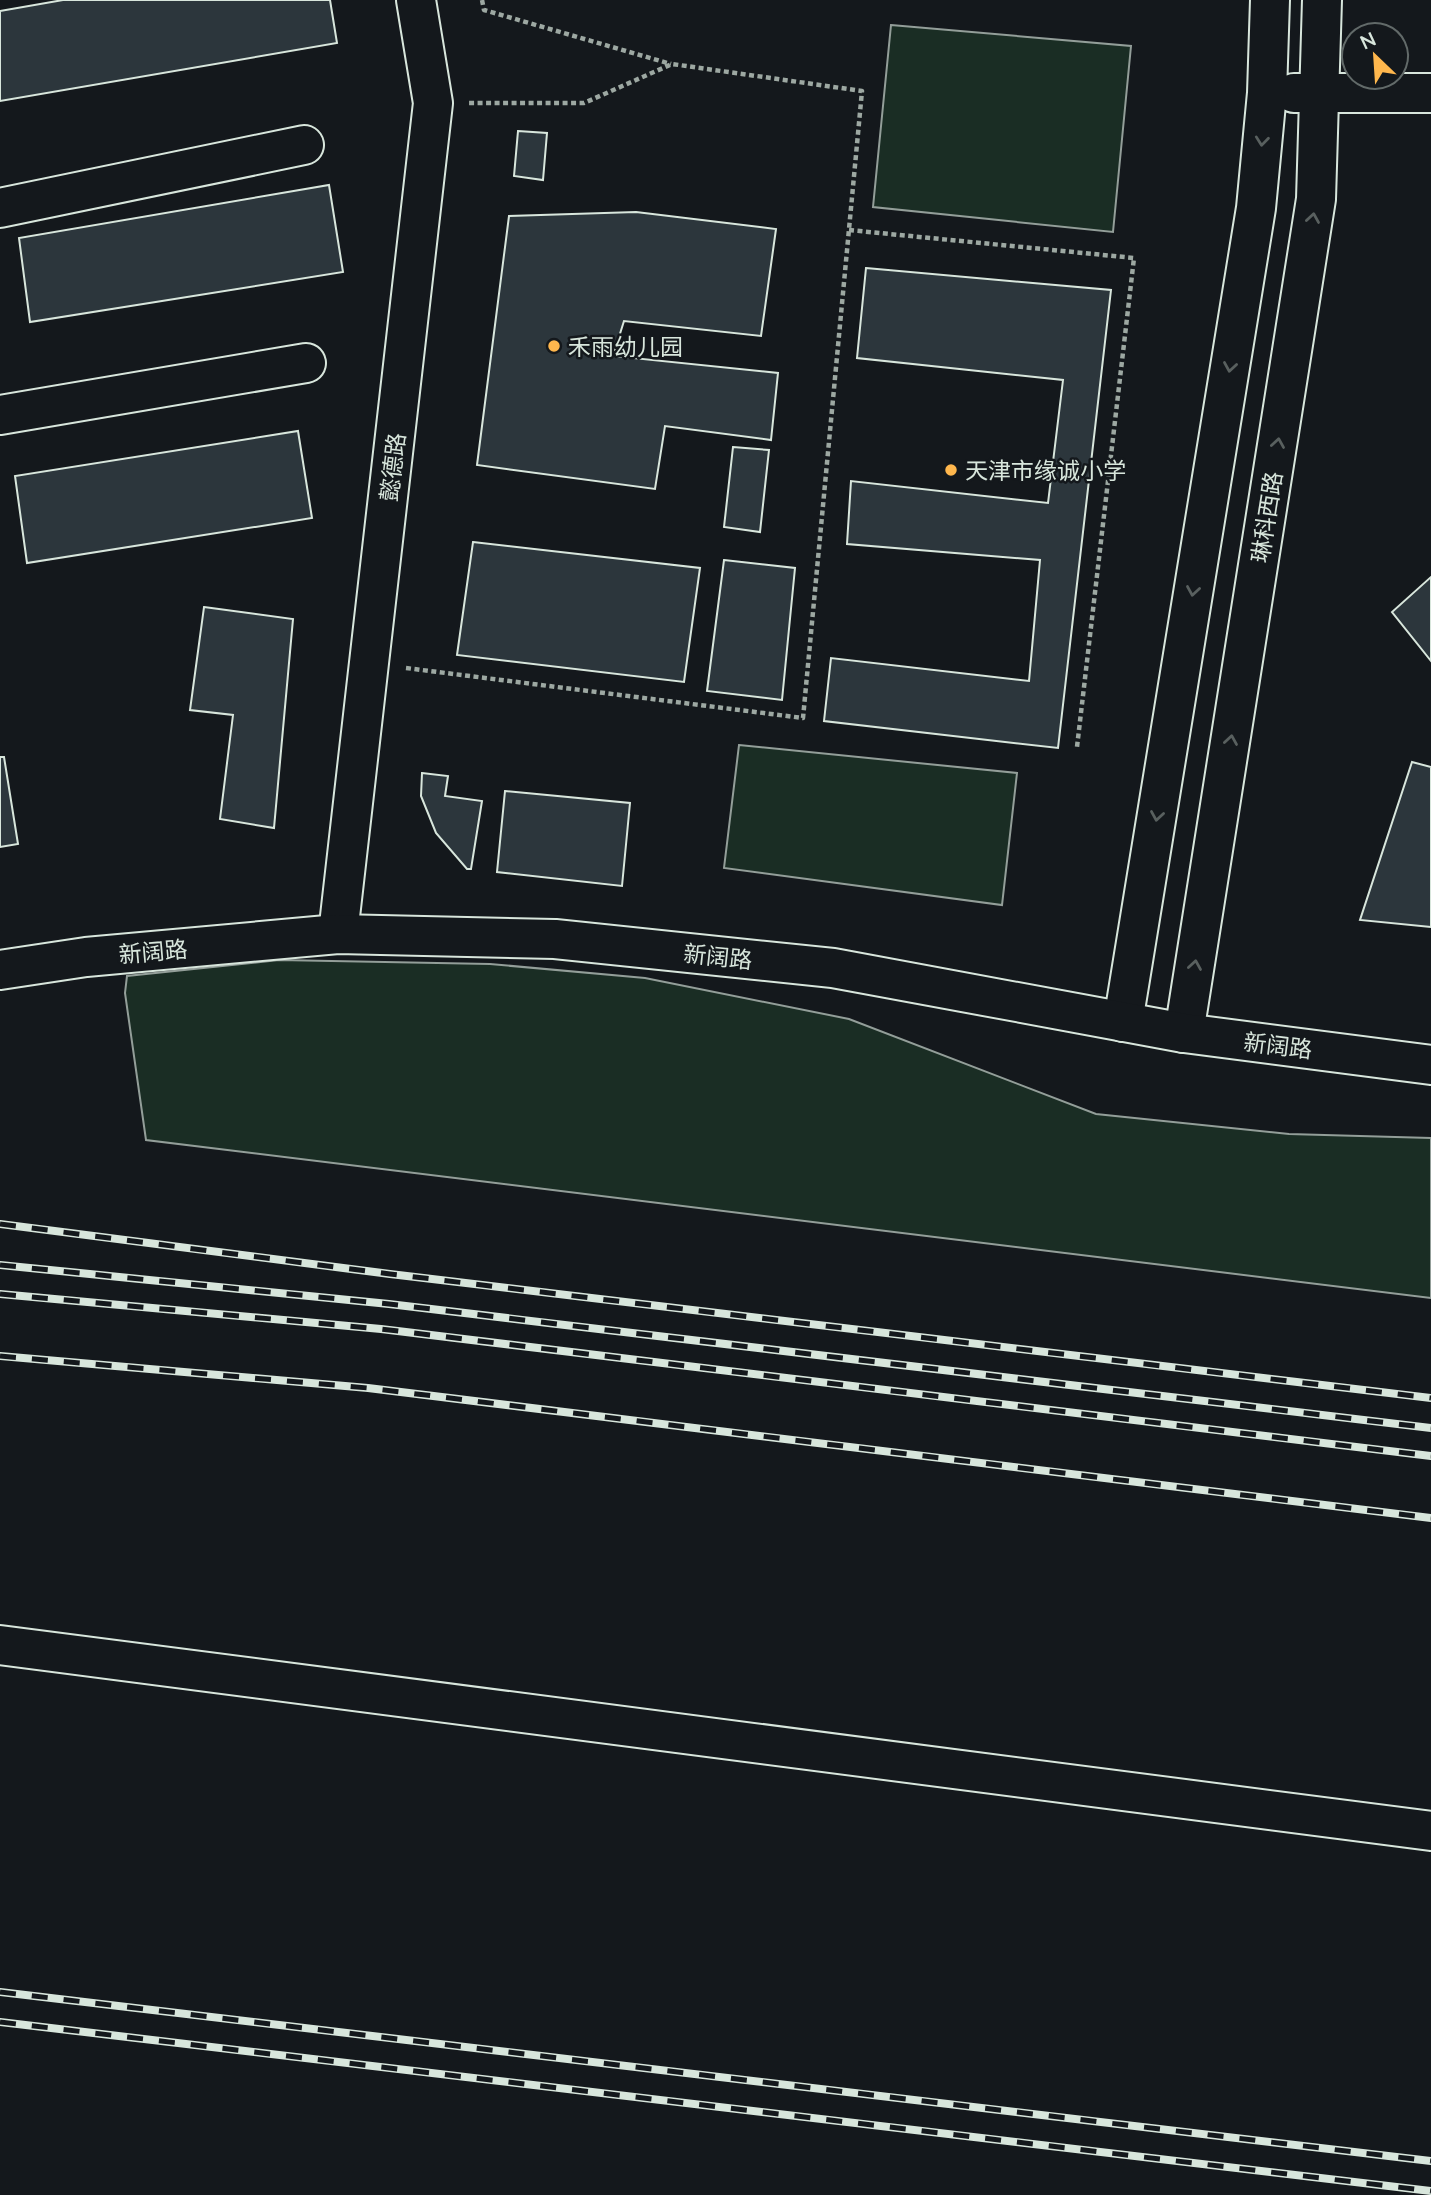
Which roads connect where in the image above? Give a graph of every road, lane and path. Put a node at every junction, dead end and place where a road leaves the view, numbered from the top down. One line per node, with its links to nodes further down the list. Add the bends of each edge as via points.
1 (416, 0): 11 (street, 懿德路)
2 (482, 0): 5 (path, via 484,10)
3 (1270, 0): 9 (street)
4 (1322, 0): 8 (street, 琳科西路)
5 (672, 64): 11 (path, via 584,103); 14 (path, via 862,91)
6 (1431, 70): 7 (street)
7 (1410, 71)
8 (1330, 79): 9 (street); 10 (street); 22 (street, 琳科西路, one-way to 8, via 1316,200)
9 (1268, 82): 21 (street, one-way to 21, via 1256,208)
10 (1431, 93)
11 (433, 103): 17 (street, 懿德路)
12 (304, 145): 13 (street)
13 (0, 208)
14 (849, 230): 17 (path, via 803,718); 18 (path, via 1134,258)
15 (306, 363): 16 (street)
16 (0, 415)
17 (369, 663): 19 (street, 懿德路)
18 (1077, 747)
19 (338, 934): 20 (street, 新阔路, via 86,957); 21 (street, 新阔路, via 555,939 819,966)
20 (0, 970)
21 (1123, 1021): 22 (street, 新阔路)
22 (1184, 1032): 23 (street, 新阔路)
23 (1431, 1065)
24 (0, 1645): 25 (street)
25 (1431, 1831)

